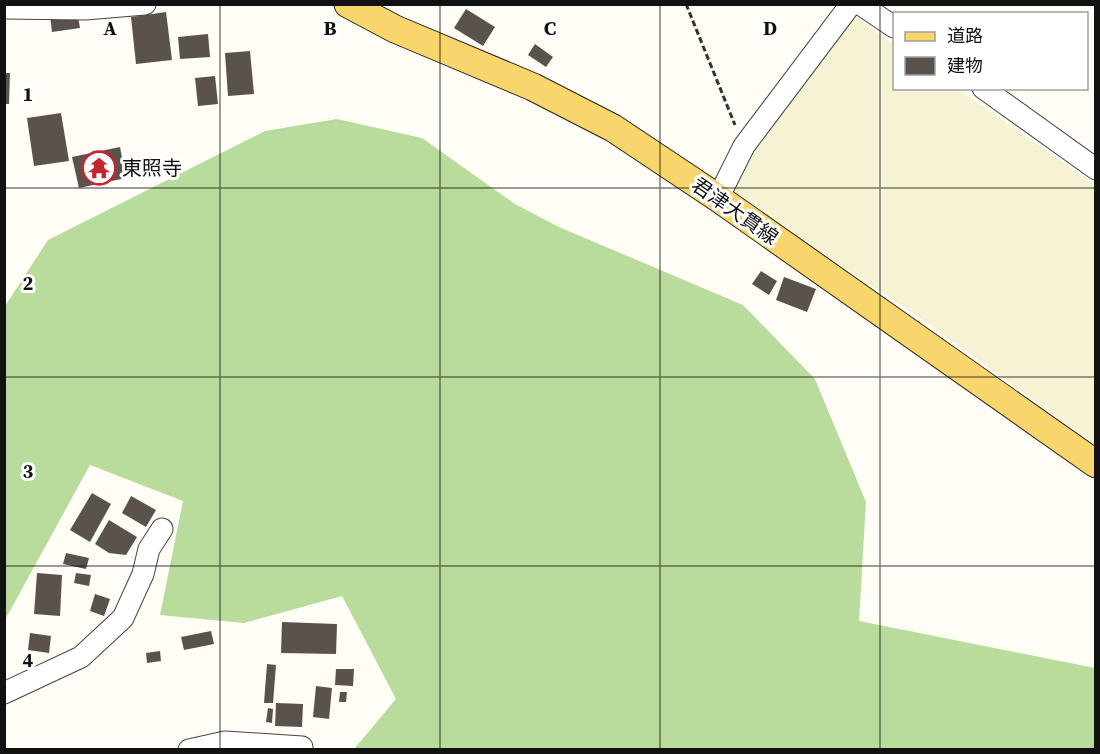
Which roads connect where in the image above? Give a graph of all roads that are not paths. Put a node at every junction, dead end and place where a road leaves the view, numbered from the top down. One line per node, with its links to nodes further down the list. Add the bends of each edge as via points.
1 (145, 4): 5 (street, via 85,9)
2 (348, 4): 9 (main road, 君津大貫線, via 395,29 533,87 613,128)
3 (851, 4): 9 (street, via 744,146)
4 (860, 4): 6 (street)
5 (4, 8)
6 (893, 26)
7 (986, 90): 8 (street)
8 (1095, 169)
9 (718, 198): 10 (main road, 君津大貫線)
10 (1095, 464)
11 (162, 529): 12 (street, via 149,549 143,574 123,618 81,657)
12 (4, 693)
13 (302, 747): 14 (street, via 225,742)
14 (189, 750)

